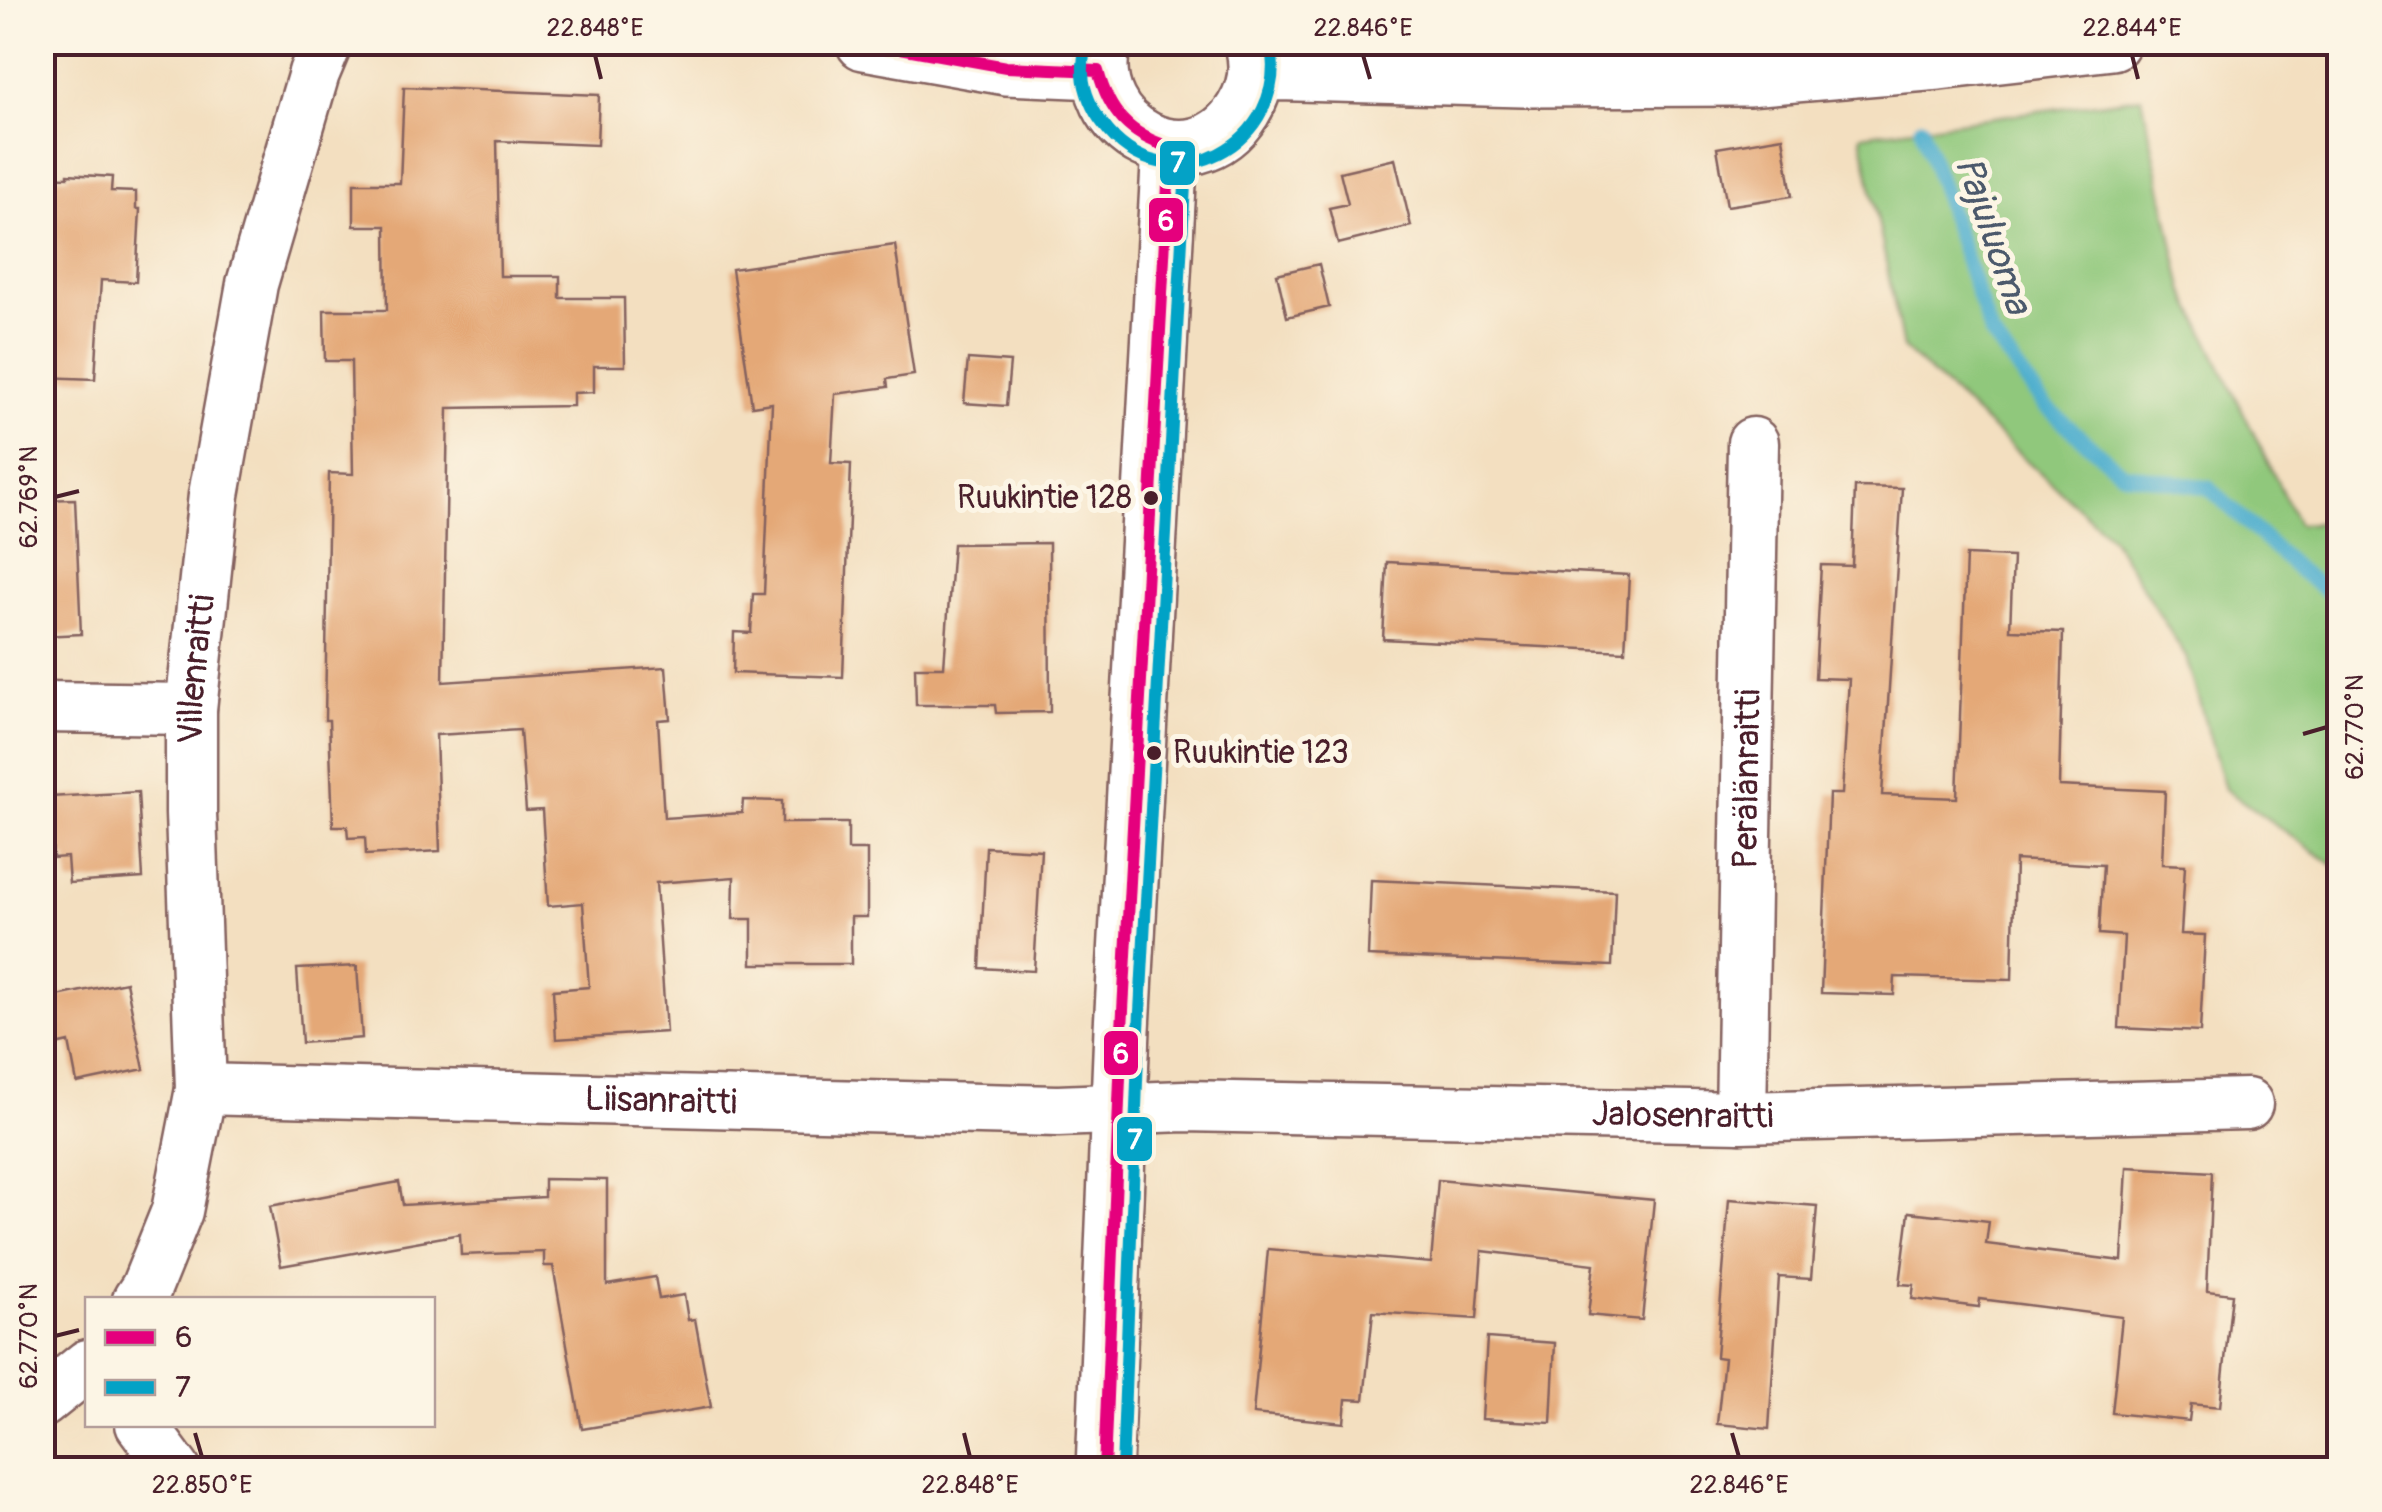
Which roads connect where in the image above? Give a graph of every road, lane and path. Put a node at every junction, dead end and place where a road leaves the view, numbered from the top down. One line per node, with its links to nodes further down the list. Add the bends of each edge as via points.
1 (327, 42): 9 (street, Villenraitti, via 252,284 214,495)
2 (864, 42): 4 (street, via 1006,67)
3 (2112, 42): 5 (street, via 1747,78 1523,79)
4 (1100, 57): 6 (street, via 1112,114 1148,142)
5 (1254, 57): 6 (street, via 1251,97 1238,118 1196,145)
6 (1170, 146): 12 (street)
7 (1753, 442): 13 (street, Perälänraitti)
8 (42, 708): 9 (street)
9 (191, 709): 10 (street, Villenraitti)
10 (202, 1089): 12 (street, Liisanraitti); 14 (street, Villenraitti, via 176,1211)
11 (2247, 1104): 13 (street, Jalosenraitti)
12 (1120, 1108): 13 (street, Jalosenraitti); 19 (street)
13 (1741, 1117)
14 (140, 1297)
15 (85, 1366): 16 (street)
16 (42, 1402)
17 (143, 1427): 18 (street)
18 (175, 1470)
19 (1104, 1470)

